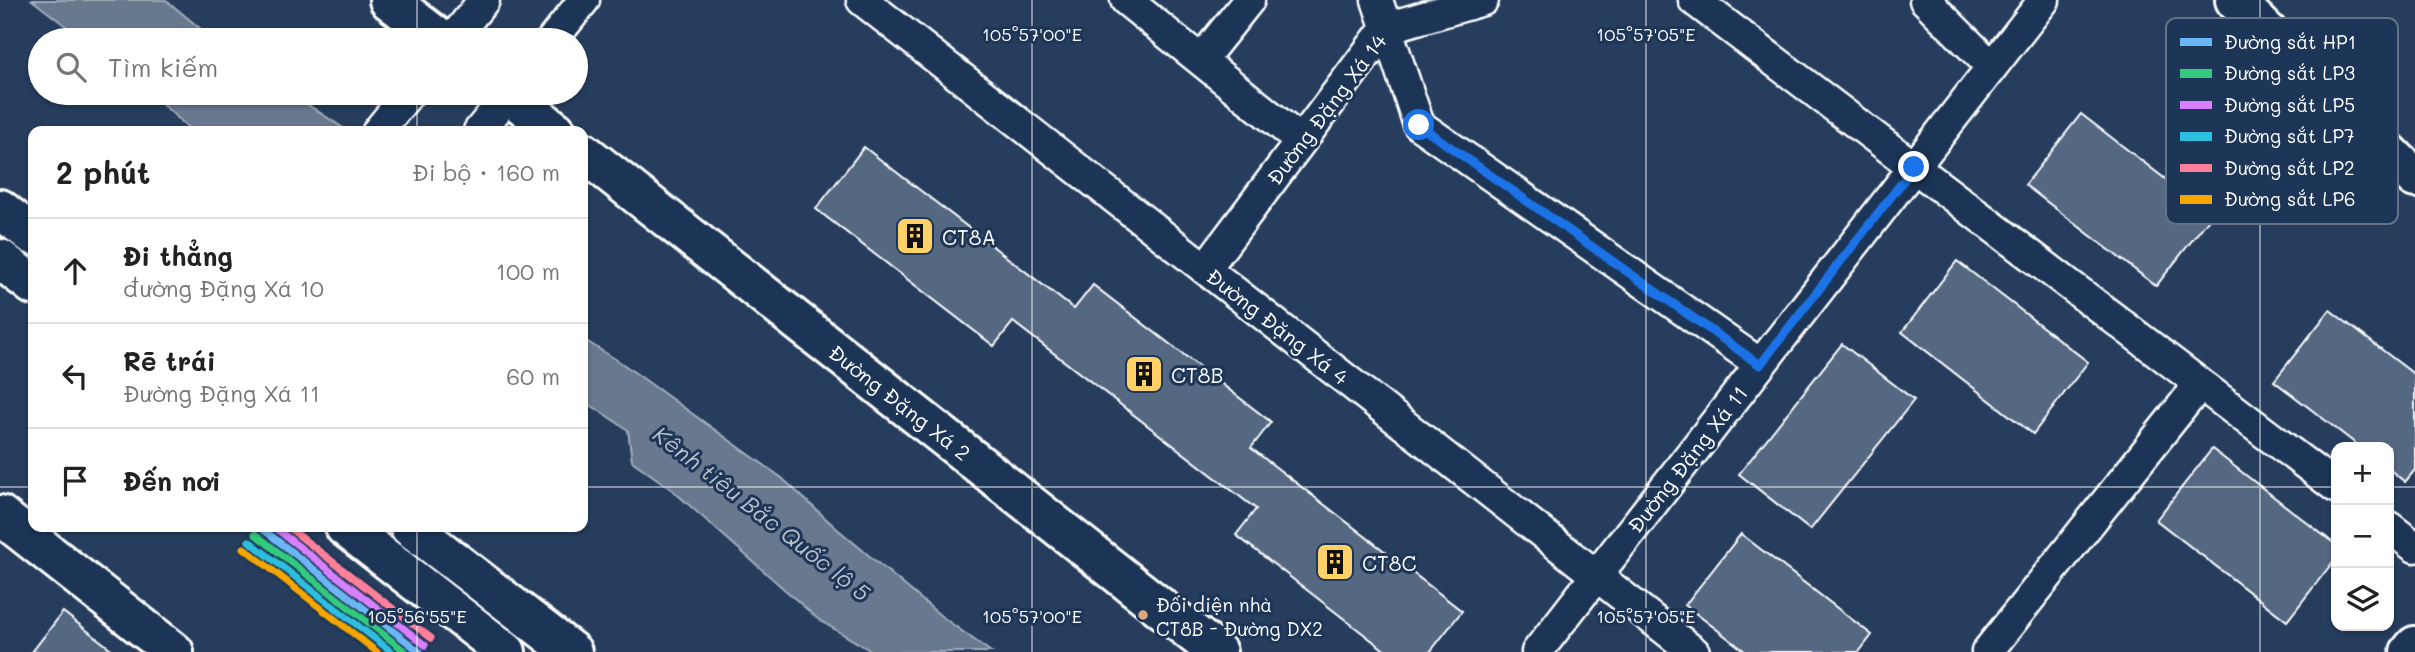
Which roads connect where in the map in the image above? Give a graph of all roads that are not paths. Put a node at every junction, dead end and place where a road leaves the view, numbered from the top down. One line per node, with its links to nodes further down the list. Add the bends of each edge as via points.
1 (390, 0): 14 (main road)
2 (484, 0): 15 (street)
3 (584, 0): 16 (street)
4 (862, 0): 33 (street, Đường Đặng Xá 4)
5 (1126, 0): 17 (street)
6 (1249, 0): 17 (street)
7 (1483, 0): 12 (street, Đường Đặng Xá 14)
8 (1694, 0): 28 (street)
9 (1926, 0): 18 (street)
10 (2044, 0): 18 (street, Đường Đặng Xá 11)
11 (2235, 0): 13 (main road)
12 (1382, 14): 25 (street, Đường Đặng Xá 14); 35 (street, via 1419,125)
13 (2253, 18)
14 (426, 28)
15 (462, 28)
16 (562, 28)
17 (1200, 60): 25 (street)
18 (1992, 67): 28 (street, Đường Đặng Xá 11)
19 (399, 105): 22 (street)
20 (500, 105): 23 (street)
21 (524, 105): 24 (main road)
22 (382, 126)
23 (483, 126)
24 (550, 126)
25 (1301, 141): 33 (street, Đường Đặng Xá 14)
26 (588, 156): 48 (main road, Đường Đặng Xá 2)
27 (2398, 160): 29 (main road)
28 (1914, 167): 35 (street, Đường Đặng Xá 11); 36 (street)
29 (2415, 177)
30 (0, 209): 31 (main road)
31 (28, 231)
32 (0, 259): 34 (main road)
33 (1205, 269): 43 (street, Đường Đặng Xá 4)
34 (28, 281)
35 (1760, 365): 43 (street, Đường Đặng Xá 11)
36 (2200, 384): 37 (street); 51 (street)
37 (2331, 484)
38 (0, 515): 45 (main road)
39 (2394, 531): 42 (street)
40 (351, 532): 46 (main road)
41 (416, 532): 47 (main road)
42 (2415, 547)
43 (1596, 575): 49 (street, Đường Đặng Xá 11); 50 (street, Đường Đặng Xá 4)
44 (2415, 646): 52 (main road)
45 (174, 652)
46 (506, 652)
47 (572, 652)
48 (1217, 652)
49 (1537, 652)
50 (1694, 652)
51 (1987, 652)
52 (2410, 652)

